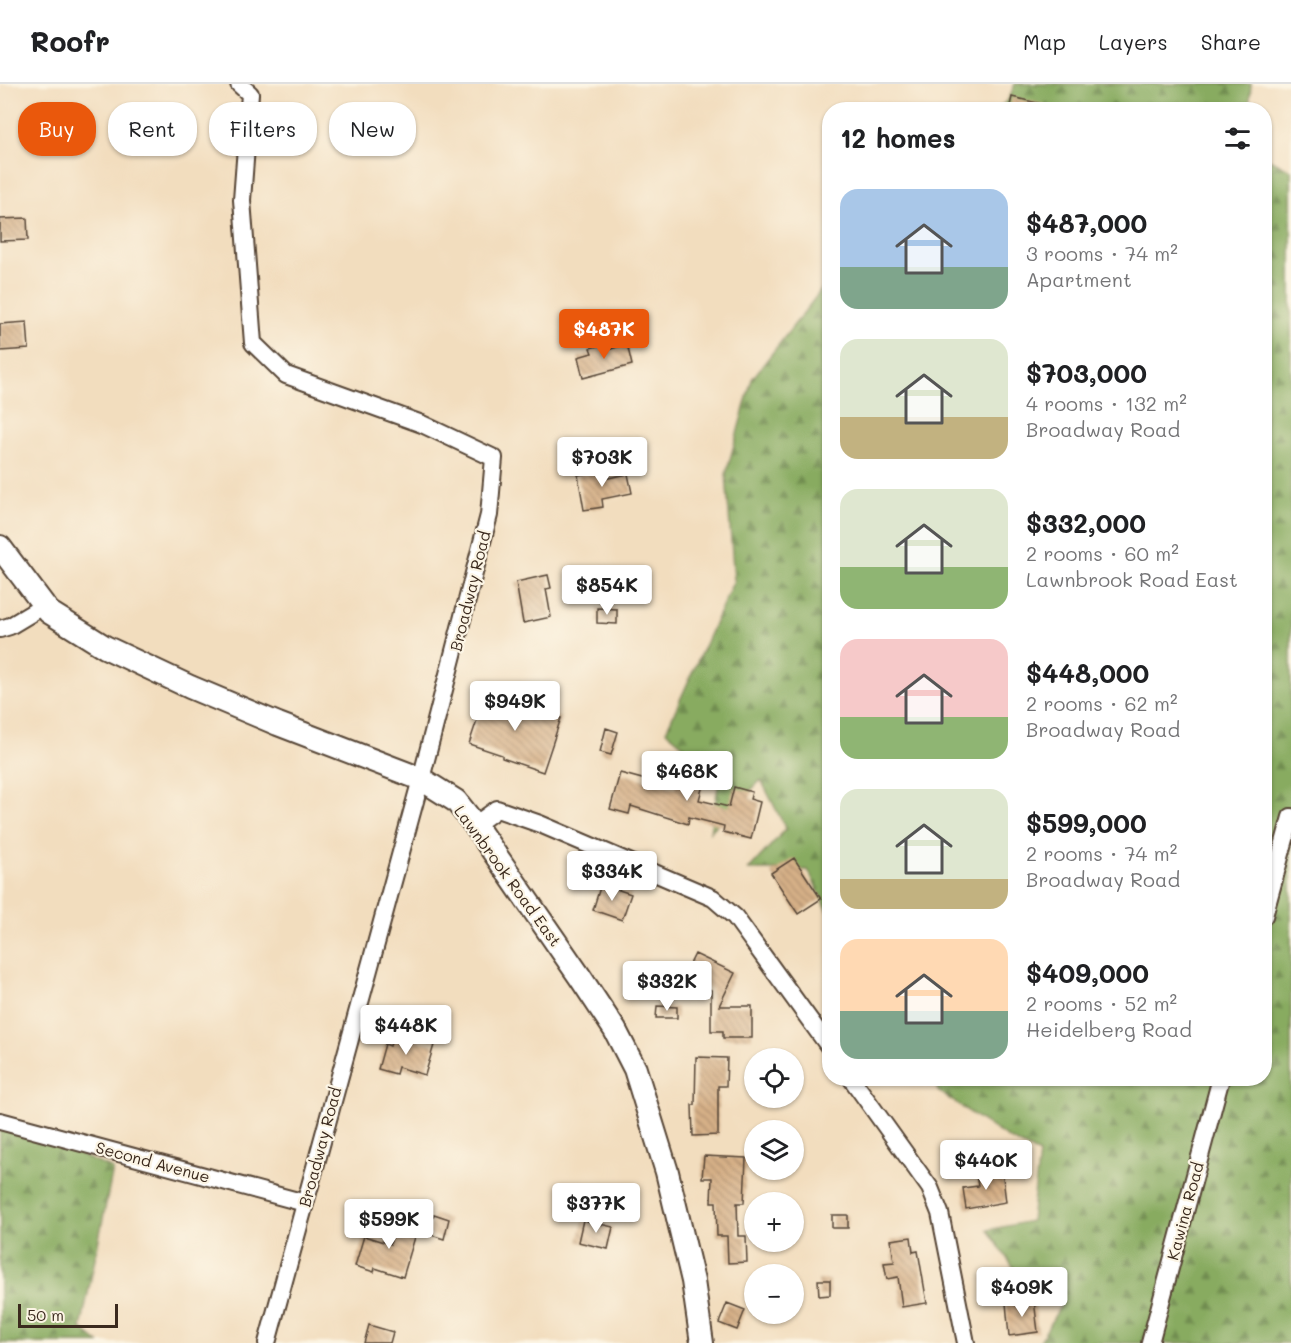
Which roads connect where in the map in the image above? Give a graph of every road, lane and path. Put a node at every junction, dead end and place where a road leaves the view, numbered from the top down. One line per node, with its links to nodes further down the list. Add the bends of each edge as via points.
1 (239, 84): 5 (street, Broadway Road, via 250,94 242,200 253,343 286,375 422,424 494,458 489,515)
2 (0, 547): 3 (street, Lawnbrook Road East)
3 (45, 605): 4 (street); 5 (street, Lawnbrook Road East, via 49,612 105,647 190,687)
4 (0, 628)
5 (421, 779): 7 (street, Lawnbrook Road East, via 456,801); 13 (street, Broadway Road)
6 (1291, 818): 8 (street)
7 (476, 825): 9 (street, via 497,809 713,898 735,917); 15 (street, Lawnbrook Road East, via 592,994 635,1069 670,1183 693,1281)
8 (1272, 887)
9 (822, 1037)
10 (857, 1086): 16 (street, via 930,1188 940,1213)
11 (1219, 1086): 17 (street, Kawina Road)
12 (0, 1121): 13 (street, Second Avenue)
13 (305, 1203): 14 (street, Broadway Road)
14 (267, 1343)
15 (702, 1343)
16 (966, 1343)
17 (1150, 1343)

